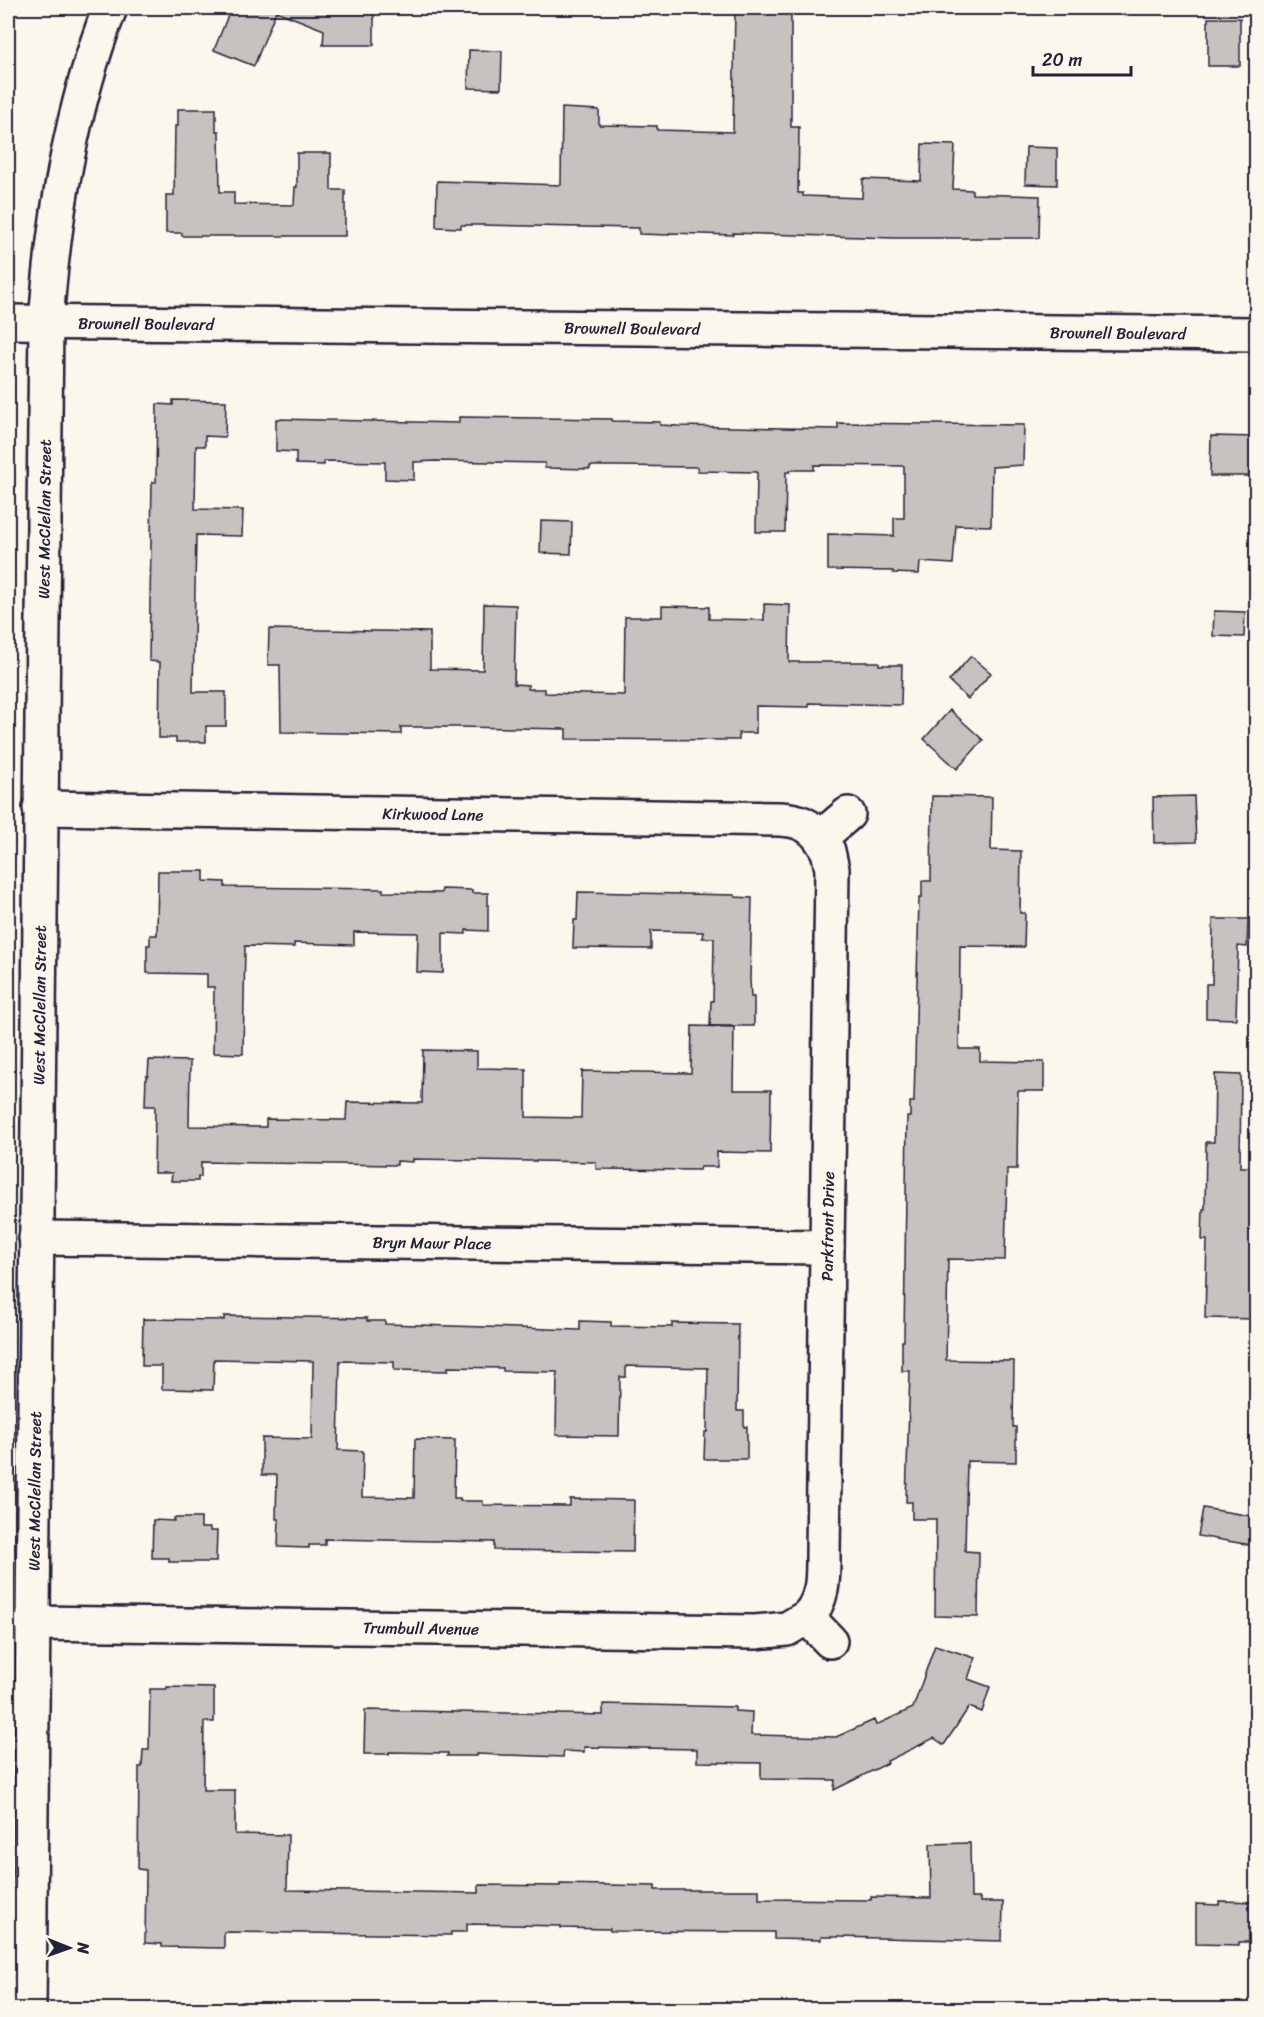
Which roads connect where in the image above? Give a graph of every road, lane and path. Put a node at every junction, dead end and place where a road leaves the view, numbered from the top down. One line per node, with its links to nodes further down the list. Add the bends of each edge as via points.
1 (110, 8): 3 (street, West McClellan Street, via 79,105 62,182)
2 (8, 322): 3 (street, Brownell Boulevard)
3 (46, 322): 4 (street, Brownell Boulevard); 5 (street, West McClellan Street)
4 (1257, 334)
5 (40, 808): 7 (street, Kirkwood Lane, via 780,819 808,825); 8 (street, West McClellan Street)
6 (848, 814): 7 (street)
7 (820, 838): 9 (street, Parkfront Drive, via 832,869)
8 (36, 1238): 9 (street, Bryn Mawr Place); 10 (street, West McClellan Street)
9 (827, 1247): 11 (street, Parkfront Drive, via 823,1577 820,1598)
10 (20, 1482): 12 (street, West McClellan Street)
11 (807, 1617): 12 (street, Trumbull Avenue, via 787,1629 755,1632); 13 (street)
12 (32, 1623): 14 (street, West McClellan Street)
13 (830, 1641)
14 (28, 2009): 15 (street)
15 (44, 2010)

